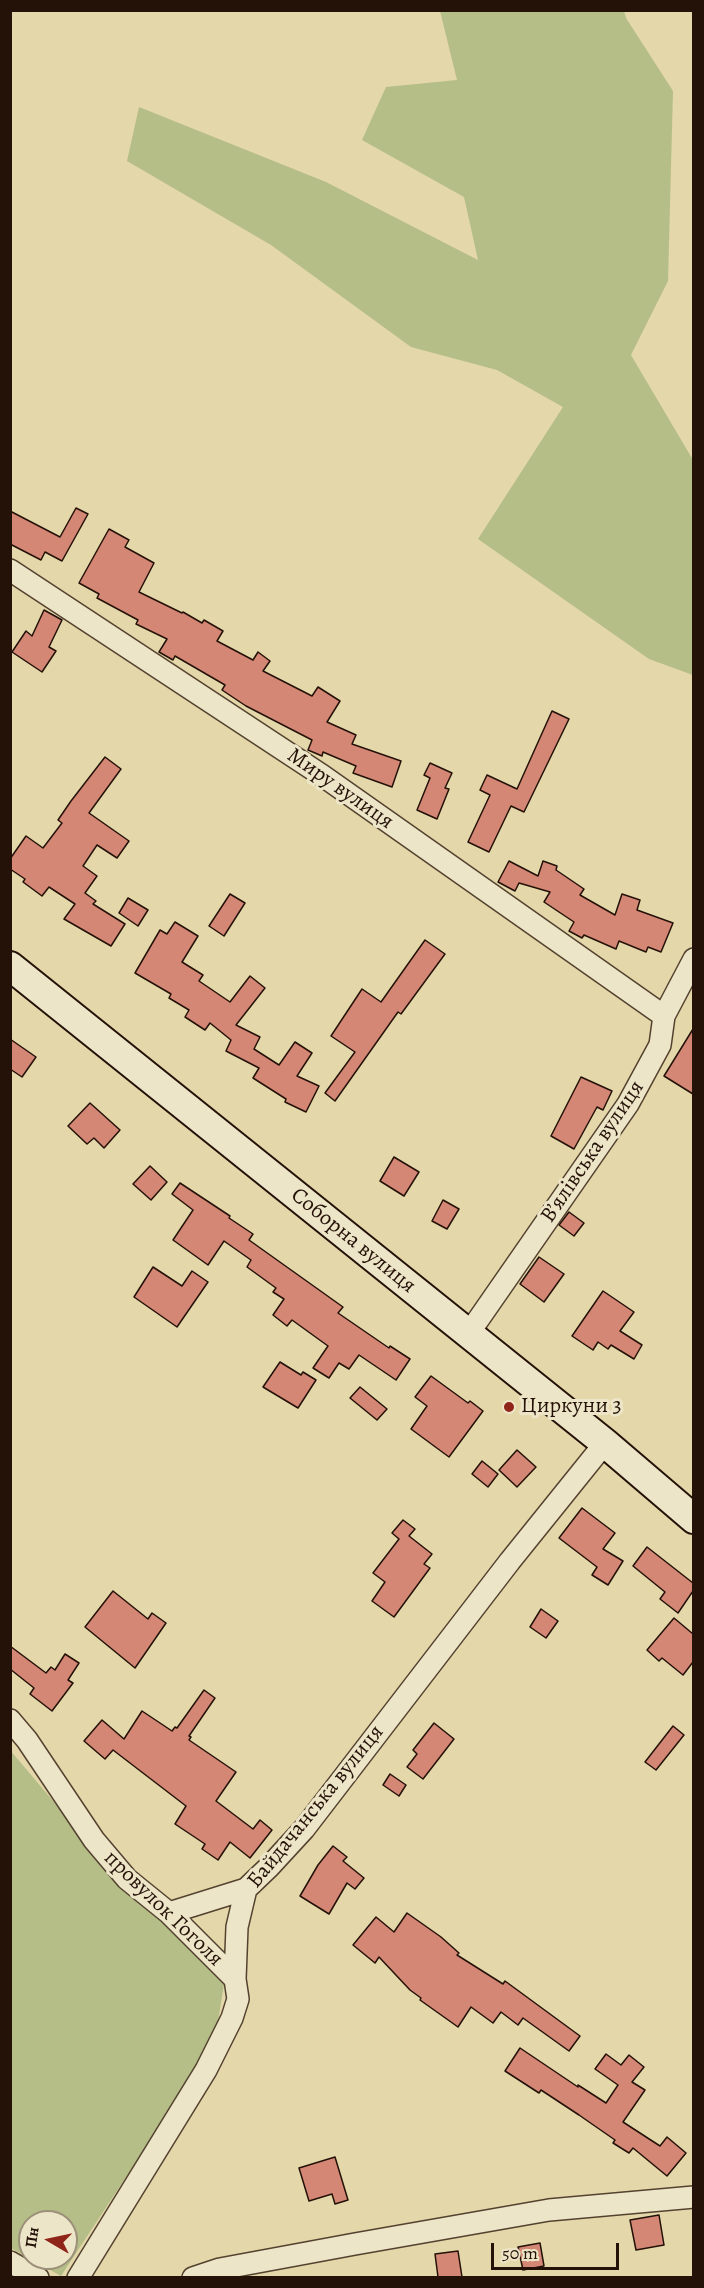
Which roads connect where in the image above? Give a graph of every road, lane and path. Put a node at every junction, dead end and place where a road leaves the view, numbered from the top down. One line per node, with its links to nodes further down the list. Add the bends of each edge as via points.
1 (10, 570): 4 (street, Миру вулиця, via 323,776)
2 (693, 960): 4 (street, В’ялівська вулиця)
3 (10, 966): 5 (street, Соборна вулиця)
4 (664, 1016): 5 (street, В’ялівська вулиця, via 660,1045 628,1104)
5 (469, 1334): 6 (street, Соборна вулиця)
6 (605, 1443): 7 (street, Соборна вулиця); 9 (street, Байдачанська вулиця, via 303,1829)
7 (691, 1513)
8 (10, 1720): 10 (street, провулок Гоголя, via 94,1840 127,1879)
9 (246, 1890): 10 (street); 11 (street, Байдачанська вулиця, via 237,1926)
10 (169, 1913): 11 (street, провулок Гоголя)
11 (235, 1979): 15 (street, Байдачанська вулиця, via 238,1999 207,2070)
12 (693, 2197): 16 (street, via 549,2210)
13 (10, 2262): 14 (street)
14 (38, 2277)
15 (81, 2277)
16 (192, 2277)

